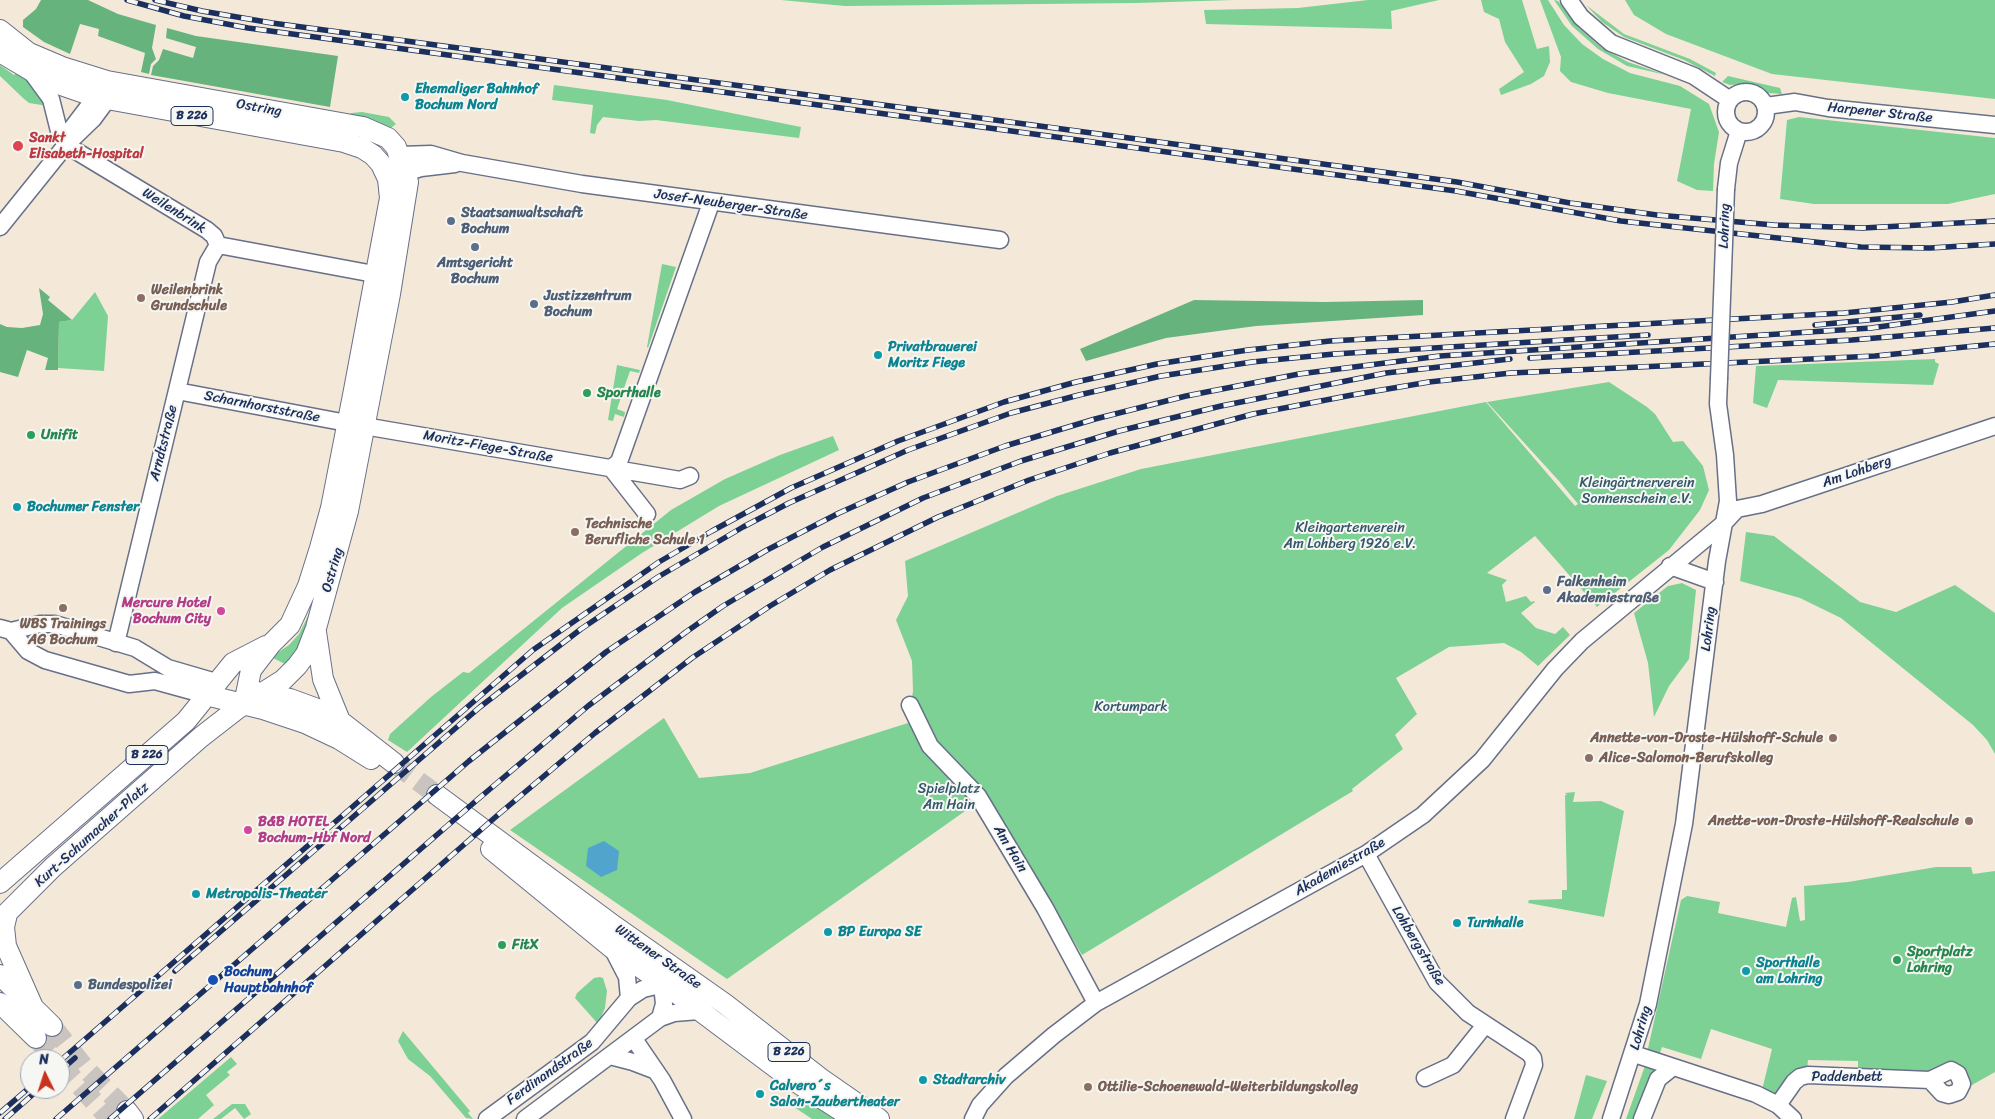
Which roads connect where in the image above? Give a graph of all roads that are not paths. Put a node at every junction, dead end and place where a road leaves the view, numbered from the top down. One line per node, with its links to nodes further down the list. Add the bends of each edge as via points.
1 (1569, 0): 5 (street, via 1581,17 1611,42 1694,76)
2 (1, 34): 3 (main road, B 226); 4 (main road, B 226, via 29,53 62,67)
3 (31, 72): 4 (main road, B 226, via 70,89); 9 (street, via 51,99 60,135)
4 (104, 93): 9 (street, via 72,128); 10 (main road, Ostring / B 226, via 363,127 388,138); 11 (main road, Ostring / B 226, via 344,142 373,154)
5 (1730, 100): 6 (street, via 1742,92 1753,92 1762,98); 8 (street, via 1725,115 1730,125)
6 (1766, 106): 7 (street, Harpener Straße, via 1795,102); 8 (street, via 1765,119 1759,128)
7 (1995, 124)
8 (1739, 131): 24 (street, Lohring, bridge, via 1729,163 1726,189 1718,404 1728,501)
9 (66, 145): 13 (street); 15 (street, Weilenbrink, via 207,230)
10 (403, 164): 11 (main road); 12 (street, Josef-Neuberger-Straße, via 421,168 462,163); 17 (main road, Ostring / B 226, via 407,190)
11 (384, 170): 16 (main road, Ostring / B 226, via 390,198)
12 (710, 203): 14 (street, Josef-Neuberger-Straße); 21 (street, via 620,462)
13 (0, 227)
14 (1000, 240)
15 (218, 245): 16 (street, Weilenbrink); 18 (street, Arndtstraße, via 208,262)
16 (374, 274): 17 (main road); 19 (main road, Ostring / B 226)
17 (390, 294): 19 (main road, Ostring / B 226)
18 (177, 391): 19 (street, Scharnhorststraße); 29 (street, Arndtstraße)
19 (356, 425): 21 (street, Moritz-Fiege-Straße); 27 (main road, Ostring / B 226, via 348,510); 30 (main road, Ostring / B 226, via 308,586 290,625)
20 (1995, 426): 24 (street, Am Lohberg, via 1737,510)
21 (611, 468): 22 (street, Moritz-Fiege-Straße, via 680,480); 23 (street)
22 (690, 476)
23 (647, 514)
24 (1723, 524): 25 (street, Akademiestraße); 26 (street, Lohring)
25 (1670, 566): 26 (street); 36 (street, Akademiestraße, via 1582,640 1482,760 1423,815)
26 (1715, 582): 52 (street, Lohring, via 1680,849 1657,967)
27 (316, 628): 32 (main road, Ostring / B 226, via 306,654 297,666 283,680); 34 (main road, B 226, via 323,679)
28 (6, 630): 29 (street, via 48,623); 31 (street, via 45,660 129,684 155,681)
29 (116, 643): 31 (street, via 146,653)
30 (271, 644): 31 (main road, Ostring / B 226, via 239,659); 32 (main road, Ostring / B 226, via 251,670)
31 (214, 692): 32 (main road); 35 (main road); 37 (main road, Kurt-Schumacher-Platz / B 226, via 186,721)
32 (251, 695): 34 (main road, via 304,704); 34 (main road, via 390,767); 35 (main road, Kurt-Schumacher-Platz / B 226)
33 (910, 705): 46 (street, Am Hain, via 930,746 978,796 1045,908)
34 (340, 721)
35 (208, 732): 38 (main road, Kurt-Schumacher-Platz / B 226, via 53,867)
36 (1366, 854): 46 (street, Akademiestraße); 50 (street, Lohbergstraße, via 1437,982)
37 (0, 883)
38 (4, 917): 47 (main road, via 6,946)
39 (612, 948): 40 (main road, Wittener Straße / B 226, via 432,799); 43 (main road, Wittener Straße / B 226); 44 (street, via 627,977)
40 (656, 956): 42 (main road, Wittener Straße / B 226); 43 (street)
41 (0, 975): 47 (main road)
42 (691, 980): 43 (street, Ferdinandstraße); 63 (main road, Wittener Straße / B 226)
43 (663, 983): 44 (street, Ferdinandstraße, via 643,988); 48 (main road, Wittener Straße / B 226); 49 (street, via 664,1004)
44 (629, 998): 59 (street, Ferdinandstraße, via 592,1042)
45 (0, 1003): 47 (main road, via 44,1032)
46 (1096, 1003): 64 (street, Akademiestraße, via 1006,1076 980,1105)
47 (33, 1007)
48 (699, 1011): 49 (street, Ferdinandstraße); 62 (main road, Wittener Straße / B 226, via 787,1076)
49 (660, 1018): 51 (street, Ferdinandstraße)
50 (1485, 1026): 56 (street, via 1453,1065); 65 (street, Lohbergstraße, via 1533,1058 1534,1065)
51 (634, 1039): 53 (street, Ferdinandstraße); 55 (street)
52 (1634, 1054): 54 (street); 66 (street, Lohring)
53 (610, 1056): 55 (street); 60 (street, Ferdinandstraße)
54 (1673, 1067): 58 (street, via 1756,1094); 67 (street, via 1658,1079)
55 (654, 1070): 61 (street)
56 (1425, 1078)
57 (1930, 1080): 58 (street, Paddenbett, via 1876,1076 1800,1077)
58 (1778, 1105): 68 (street)
59 (487, 1119)
60 (525, 1119)
61 (683, 1119)
62 (854, 1119)
63 (879, 1119)
64 (973, 1119)
65 (1514, 1119)
66 (1611, 1119)
67 (1642, 1119)
68 (1793, 1119)

